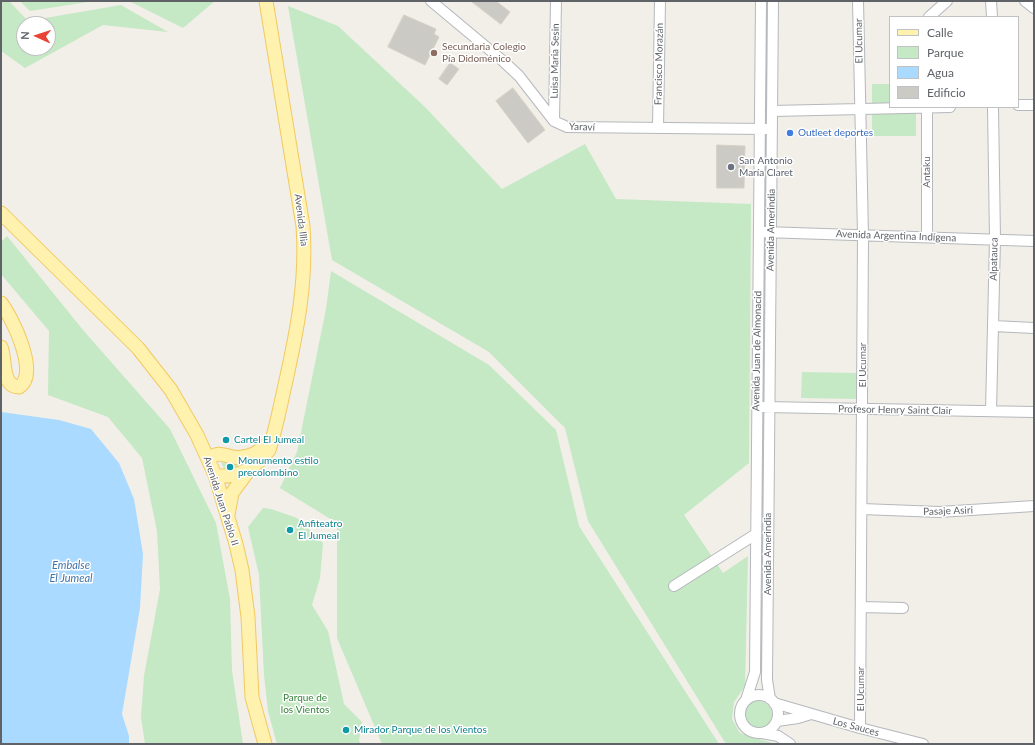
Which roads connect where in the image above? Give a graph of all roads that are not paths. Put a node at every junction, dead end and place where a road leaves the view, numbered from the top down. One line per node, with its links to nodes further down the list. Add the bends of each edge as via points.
1 (266, 1): 41 (main road, Avenida Illia, via 305,252 301,307)
2 (431, 1): 21 (street, via 519,76)
3 (556, 1): 21 (street, Luisa Maria Sesin)
4 (660, 1): 22 (street, Francisco Morazán)
5 (761, 1): 23 (street, Avenida Juan de Almonacid)
6 (773, 1): 20 (street, Avenida Amerindia)
7 (858, 1): 19 (street, El Ucumar)
8 (948, 1): 12 (street)
9 (991, 1): 13 (street)
10 (1025, 1): 11 (street)
11 (1034, 8)
12 (930, 16)
13 (992, 16)
14 (1019, 105): 15 (street)
15 (1034, 105)
16 (894, 108): 19 (street)
17 (927, 108): 29 (street, Antaku)
18 (993, 108): 30 (street, Alpatauca)
19 (860, 109): 20 (street); 28 (street, El Ucumar)
20 (772, 111): 24 (street, Avenida Amerindia)
21 (554, 121): 22 (street, Yaraví, via 567,127)
22 (658, 128): 23 (street, Yaraví)
23 (759, 129): 24 (street, Yaraví); 26 (street, Avenida Juan de Almonacid)
24 (772, 129): 27 (street, Avenida Amerindia)
25 (1, 213): 42 (main road, Avenida Juan Pablo II, via 117,326 155,368 185,413)
26 (759, 231): 27 (street, Avenida Argentina Indígena); 36 (street, Avenida Juan de Almonacid)
27 (771, 232): 28 (street, Avenida Argentina Indígena); 37 (street, Avenida Amerindia)
28 (863, 235): 29 (street, Avenida Argentina Indígena); 38 (street, El Ucumar)
29 (928, 237): 30 (street, Avenida Argentina Indígena)
30 (995, 239): 31 (street, Avenida Argentina Indígena); 33 (street, Alpatauca)
31 (1034, 241)
32 (1, 303): 35 (main road, via 15,327 23,348 26,374 19,387 9,383)
33 (993, 326): 34 (street); 39 (street, Alpatauca)
34 (1034, 328)
35 (1, 347)
36 (757, 407): 37 (street, Profesor Henry Saint Clair); 48 (street, Avenida Juan de Almonacid)
37 (769, 407): 38 (street, Profesor Henry Saint Clair); 53 (street, Avenida Amerindia, via 767,680)
38 (862, 410): 39 (street, Profesor Henry Saint Clair); 46 (street, El Ucumar)
39 (991, 411): 40 (street, Profesor Henry Saint Clair)
40 (1034, 412)
41 (273, 439): 42 (main road, via 250,455 240,457 223,453); 43 (main road, Avenida Illia, via 263,458)
42 (208, 458): 44 (main road, Avenida Juan Pablo II)
43 (252, 467): 44 (main road, Avenida Illia, via 235,475); 47 (main road, Avenida Illia, via 232,494)
44 (215, 475): 47 (main road, Avenida Juan Pablo II)
45 (1034, 506): 46 (street, Pasaje Asiri, via 939,512)
46 (862, 510): 50 (street, El Ucumar)
47 (228, 515): 59 (main road, Avenida Juan Pablo II, via 246,591 252,697)
48 (756, 534): 49 (street); 52 (street, Avenida Juan de Almonacid, via 755,672)
49 (674, 586)
50 (861, 607): 51 (street); 56 (street, El Ucumar)
51 (903, 608)
52 (746, 700): 53 (street, via 761,695); 57 (street, via 740,711 742,723 751,731)
53 (772, 701): 54 (street, Los Sauces); 55 (street, via 778,713)
54 (812, 714): 55 (street, Los Sauces); 56 (street, Los Sauces)
55 (777, 722): 57 (street); 60 (street)
56 (860, 728): 58 (street, Los Sauces)
57 (762, 733): 60 (street, via 778,736)
58 (909, 742): 61 (street, Los Sauces)
59 (265, 744)
60 (790, 744)
61 (923, 744)

